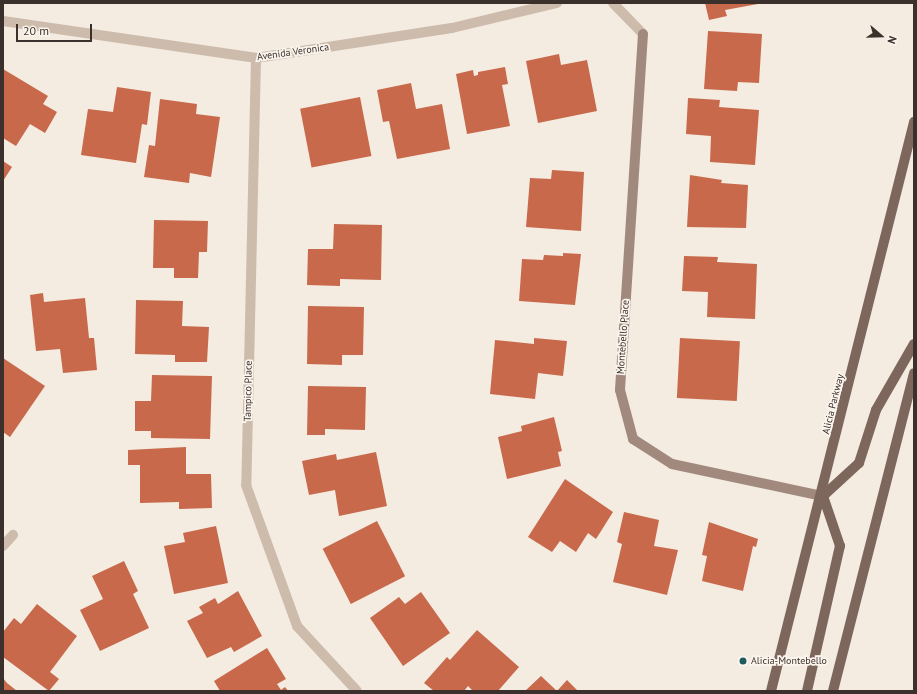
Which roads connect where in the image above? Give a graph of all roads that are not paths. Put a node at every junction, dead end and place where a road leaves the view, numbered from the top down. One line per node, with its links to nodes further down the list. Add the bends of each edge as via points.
1 (557, 3): 4 (street, Avenida Veronica, via 452,28)
2 (613, 3): 8 (street, Montebello Place, via 643,34 620,390 633,439 672,464)
3 (3, 21): 4 (street, Avenida Veronica)
4 (256, 58): 11 (street, Tampico Place, via 246,485 297,626)
5 (914, 122): 8 (main road, Alicia Parkway)
6 (914, 344): 8 (main road, via 876,410 859,463)
7 (914, 373): 14 (main road)
8 (822, 496): 12 (main road, Alicia Parkway); 13 (main road, via 840,546)
9 (13, 535): 10 (street)
10 (3, 546)
11 (357, 691)
12 (771, 691)
13 (807, 691)
14 (833, 691)

